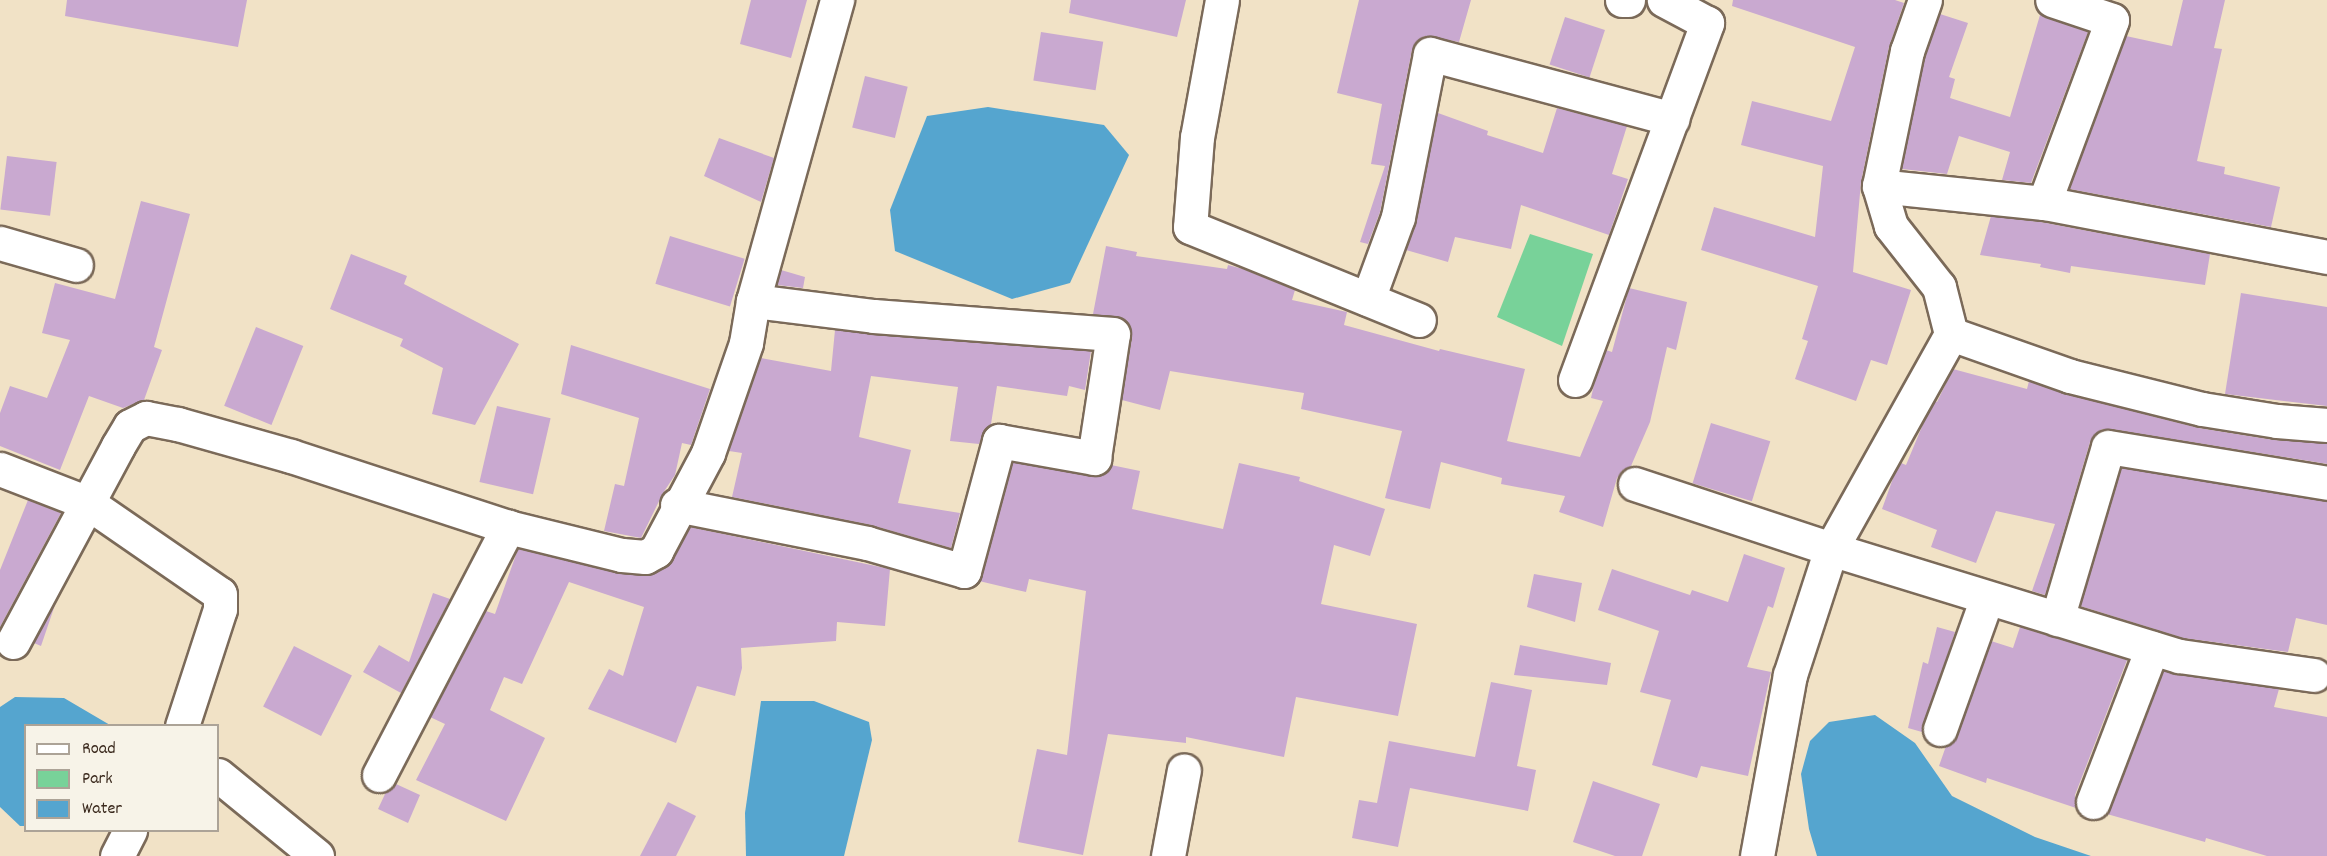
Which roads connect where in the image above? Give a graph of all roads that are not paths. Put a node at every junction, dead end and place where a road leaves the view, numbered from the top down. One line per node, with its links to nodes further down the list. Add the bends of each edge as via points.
1 (837, 0): 15 (street)
2 (1222, 0): 14 (street, via 1197,136 1190,227)
3 (1622, 0): 4 (street)
4 (1628, 0)
5 (1664, 0): 8 (street, via 1707,23)
6 (1925, 0): 9 (street, via 1906,51)
7 (2052, 0): 10 (street, via 2112,20)
8 (1672, 119): 14 (street, via 1430,54 1398,217); 18 (street)
9 (1879, 186): 10 (street); 17 (street, via 1891,226 1939,287)
10 (2044, 203): 12 (street)
11 (0, 243): 13 (street)
12 (2327, 257)
13 (76, 265)
14 (1368, 299): 16 (street)
15 (753, 301): 24 (street, via 746,343 708,453); 24 (street, via 874,316 1113,334 1094,458 999,441 964,571 867,543)
16 (1419, 320)
17 (1951, 334): 19 (street, via 2070,376 2202,409 2277,422); 26 (street)
18 (1575, 380)
19 (2327, 425)
20 (0, 469): 23 (street)
21 (2327, 483): 28 (street, via 2108,447)
22 (1635, 484): 26 (street)
23 (88, 503): 25 (street, via 130,426 146,418 291,456); 29 (street); 32 (street, via 220,594 220,609)
24 (677, 505): 25 (street, via 656,550 645,557)
25 (508, 527): 35 (street)
26 (1831, 549): 27 (street); 42 (street, via 1790,675)
27 (1987, 598): 28 (street); 33 (street)
28 (2057, 619): 30 (street)
29 (14, 642)
30 (2152, 648): 31 (street, via 2179,656); 37 (street)
31 (2314, 675)
32 (183, 724)
33 (1940, 729)
34 (1184, 770): 41 (street)
35 (379, 775)
36 (219, 776): 40 (street)
37 (2093, 802)
38 (129, 832): 39 (street)
39 (117, 856)
40 (317, 856)
41 (1168, 856)
42 (1757, 856)

